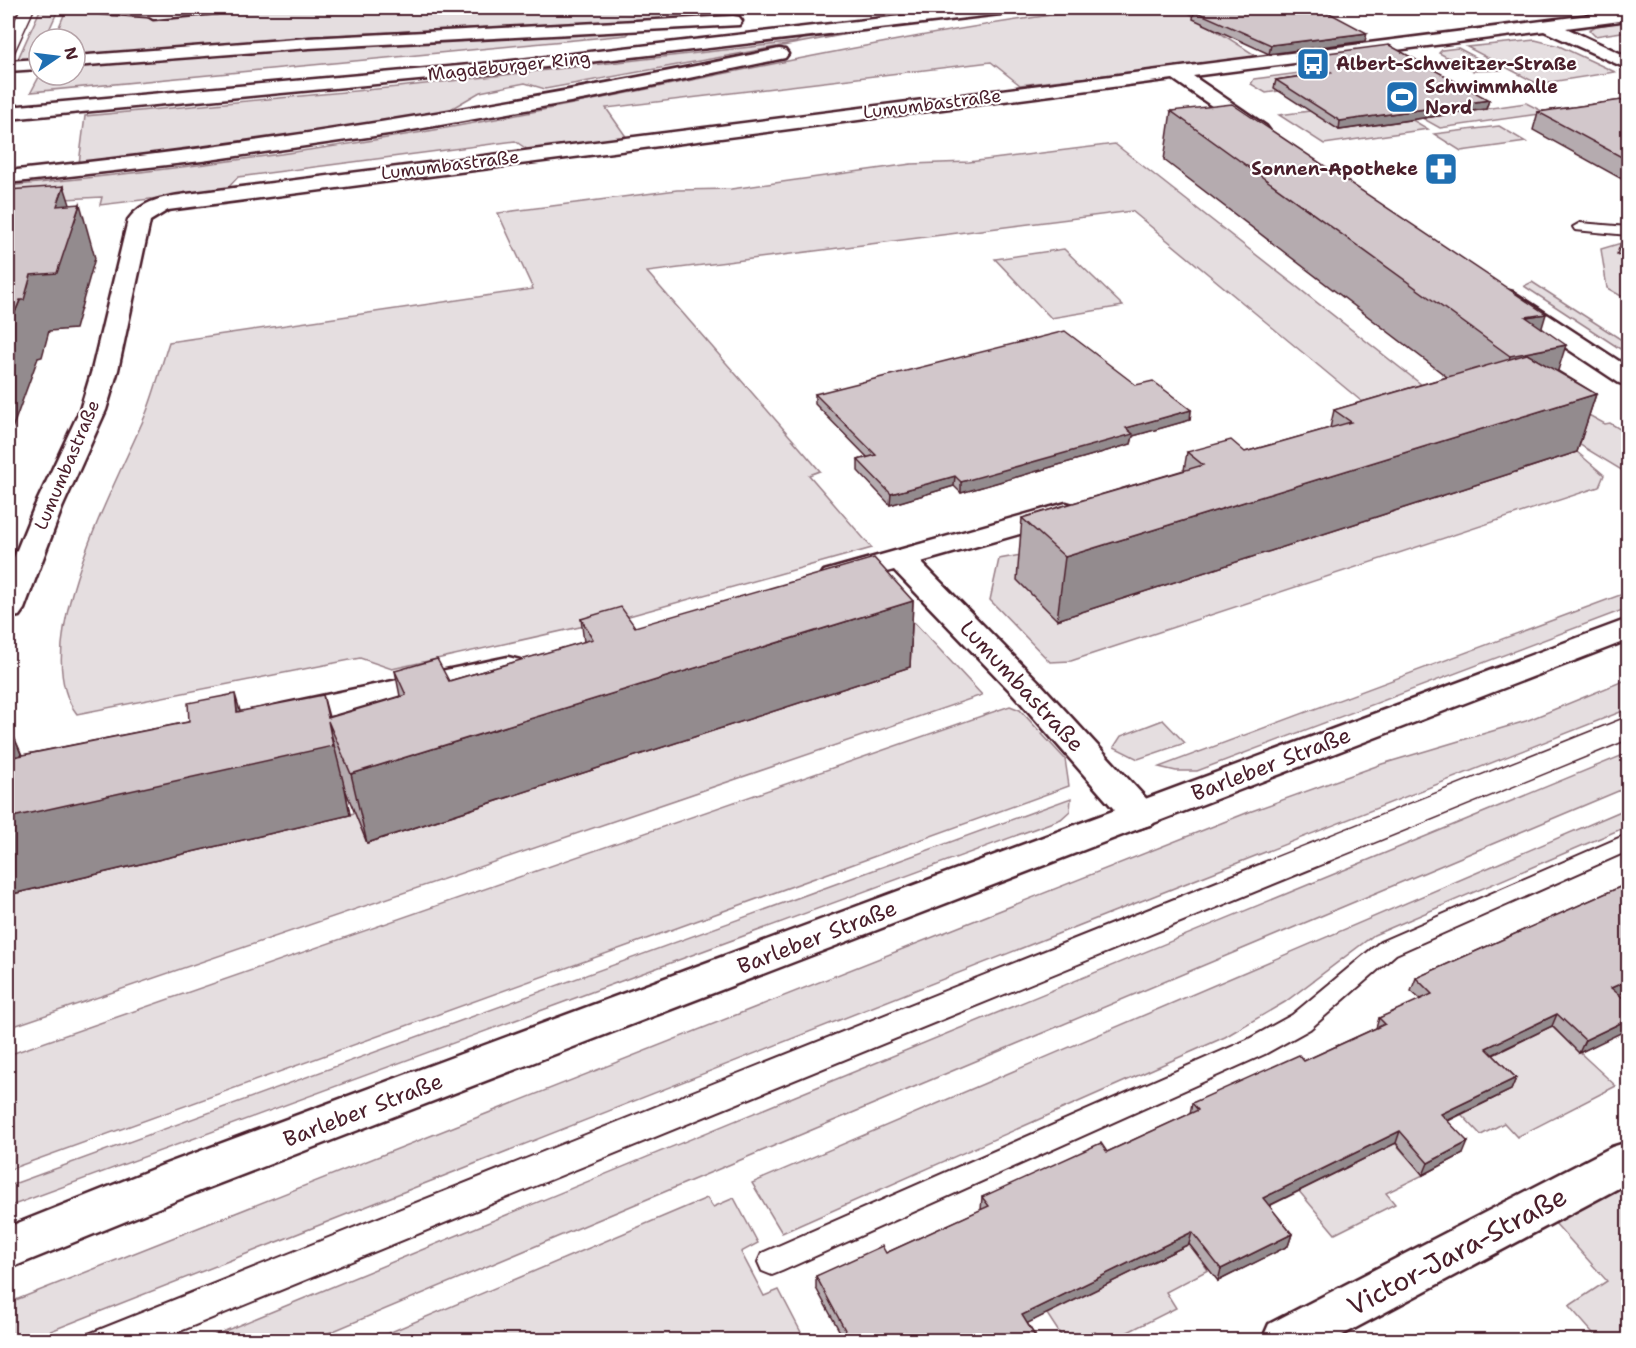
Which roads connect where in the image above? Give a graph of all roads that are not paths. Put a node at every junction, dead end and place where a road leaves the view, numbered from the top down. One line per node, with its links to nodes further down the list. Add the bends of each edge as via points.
1 (93, 8): 5 (lane)
2 (217, 8): 5 (main road)
3 (925, 8): 8 (main road, Magdeburger Ring)
4 (1009, 8): 7 (main road, Magdeburger Ring)
5 (153, 14)
6 (1629, 15): 9 (main road)
7 (943, 16): 16 (main road, Magdeburger Ring, via 481,69); 19 (main road, via 933,22 711,69 455,118 233,152)
8 (822, 20): 10 (main road, via 309,42); 16 (main road, Magdeburger Ring)
9 (1545, 25): 12 (main road); 14 (main road)
10 (87, 60)
11 (27, 64): 13 (main road)
12 (1629, 64)
13 (8, 66)
14 (1176, 73): 18 (main road); 27 (main road, Lumumbastraße, via 157,206 139,220 93,410)
15 (8, 102): 16 (main road, Magdeburger Ring)
16 (58, 103): 17 (main road, Magdeburger Ring)
17 (8, 113)
18 (1277, 142)
19 (8, 177)
20 (1580, 227): 21 (lane)
21 (1629, 231)
22 (1492, 288): 23 (main road)
23 (1629, 378)
24 (1093, 504): 25 (main road)
25 (901, 559): 26 (main road); 31 (main road, Lumumbastraße, via 1026,688)
26 (809, 584)
27 (8, 609)
28 (1629, 629): 31 (main road, Barleber Straße)
29 (533, 660): 30 (main road)
30 (255, 720)
31 (1140, 815): 34 (main road, Barleber Straße, via 178,1179)
32 (1629, 842): 35 (lane, via 1398,943 1301,1022 1256,1047)
33 (1629, 1161): 36 (main road, Victor-Jara-Straße)
34 (8, 1248)
35 (772, 1262)
36 (1286, 1341)

